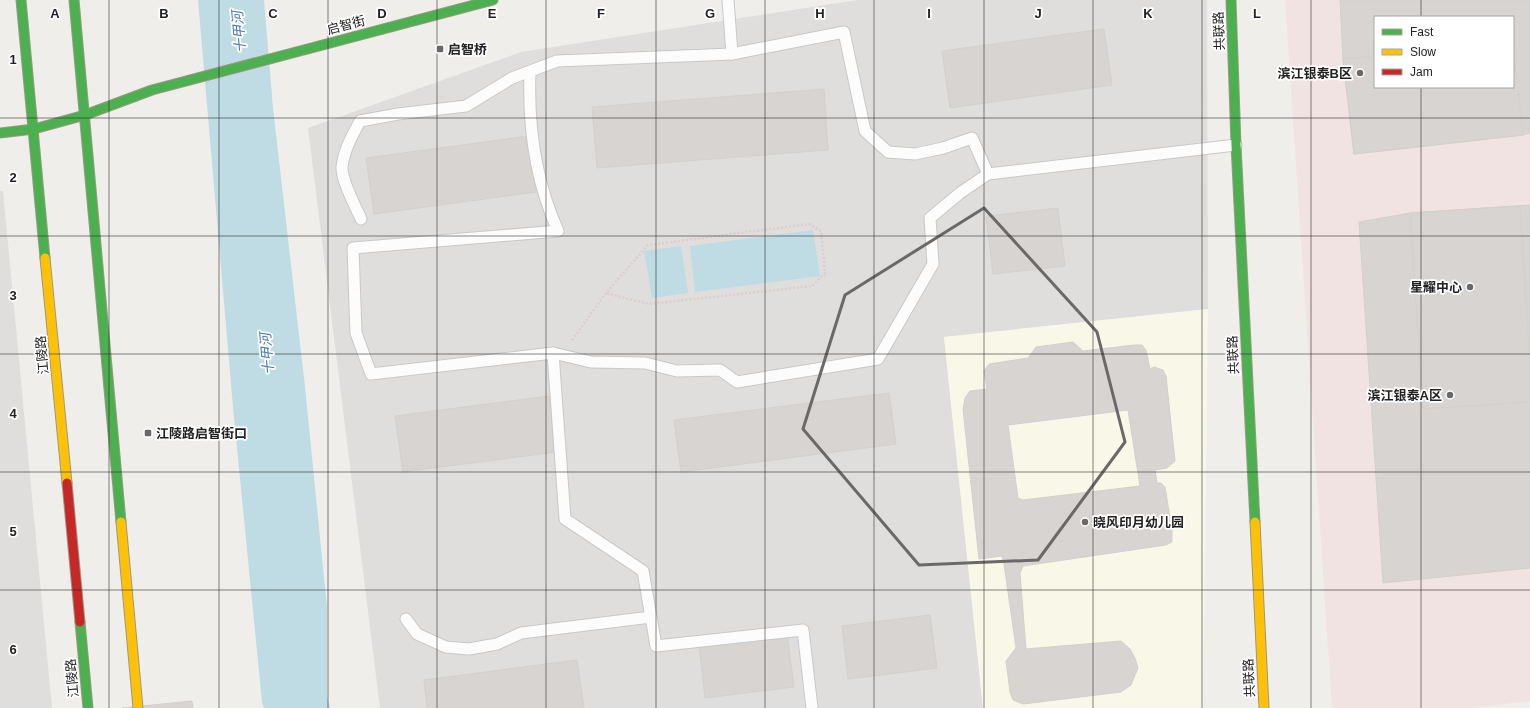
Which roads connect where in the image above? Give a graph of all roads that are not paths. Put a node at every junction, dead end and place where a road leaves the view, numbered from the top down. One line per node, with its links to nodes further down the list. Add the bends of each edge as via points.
1 (21, 0): 9 (main road, 江陵路)
2 (74, 0): 8 (main road)
3 (494, 0): 8 (main road, 启智街, via 152,90)
4 (728, 0): 6 (lane)
5 (1231, 0): 11 (main road, 共联路)
6 (732, 54): 7 (lane, via 557,61); 12 (lane, via 844,32 865,131 888,152 915,154 972,138)
7 (530, 73): 13 (lane, via 512,78 466,106 360,121 347,146 342,168); 14 (lane, via 529,105 539,173 546,204 558,231 354,248 356,333 371,374)
8 (85, 116): 9 (main road); 18 (main road)
9 (34, 129): 10 (main road); 17 (main road, 江陵路)
10 (0, 133)
11 (1236, 145): 12 (lane); 20 (main road, 共联路)
12 (988, 174): 14 (lane, via 930,218 934,264 878,359 737,382 720,370 677,371 645,363 591,362)
13 (361, 219)
14 (557, 354): 15 (lane, via 566,519 643,571)
15 (651, 617): 16 (lane, via 521,633 497,644 469,649 446,647 417,634); 19 (lane, via 656,646 803,630)
16 (406, 619)
17 (88, 708)
18 (138, 708)
19 (812, 708)
20 (1264, 708)

